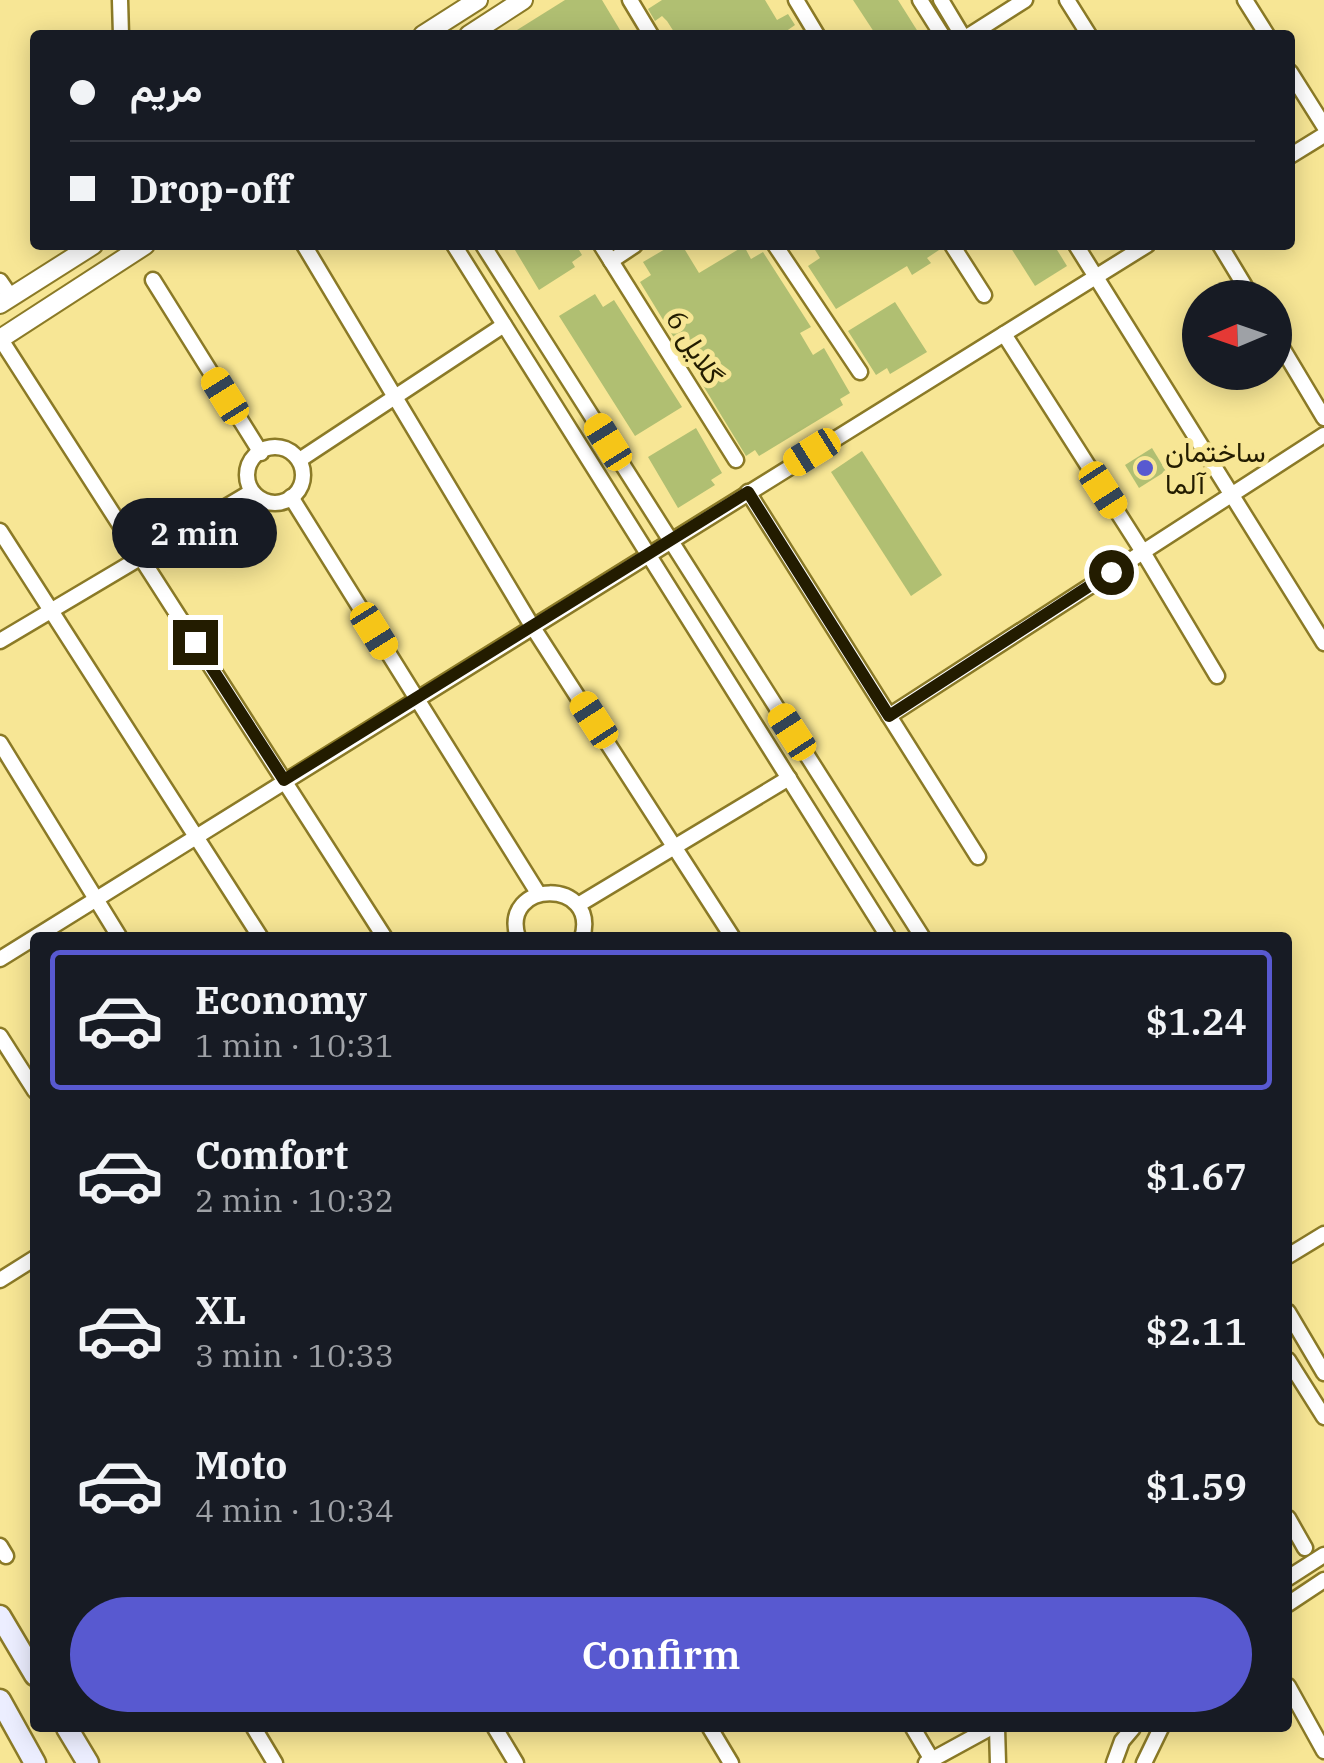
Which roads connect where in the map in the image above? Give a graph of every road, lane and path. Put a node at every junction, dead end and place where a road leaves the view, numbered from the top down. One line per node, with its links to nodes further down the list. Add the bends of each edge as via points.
1 (120, 0): 11 (street)
2 (478, 0): 12 (street)
3 (522, 0): 13 (street)
4 (630, 0): 14 (street)
5 (796, 0): 15 (street)
6 (920, 0): 16 (street)
7 (940, 0): 17 (street)
8 (1024, 0): 18 (street)
9 (1066, 0): 19 (street)
10 (1245, 0): 20 (street)
11 (121, 30)
12 (431, 30)
13 (476, 30)
14 (648, 30)
15 (814, 30)
16 (939, 30)
17 (959, 30)
18 (978, 30)
19 (1086, 30)
20 (1264, 30)
21 (1295, 80): 22 (street)
22 (1324, 126)
23 (1324, 135): 24 (street)
24 (1295, 153)
25 (84, 250): 41 (street)
26 (137, 250): 45 (street)
27 (307, 250): 48 (street)
28 (457, 250): 43 (street)
29 (485, 250): 59 (street)
30 (604, 250): 37 (street, گلایل 6)
31 (628, 250): 37 (street)
32 (778, 250): 47 (street)
33 (955, 250): 42 (street)
34 (1079, 250): 38 (street)
35 (1139, 250): 38 (street)
36 (1223, 250): 40 (street)
37 (611, 261): 53 (street, گلایل 6)
38 (1095, 277): 44 (street); 56 (street)
39 (153, 280): 51 (street)
40 (1241, 280)
41 (4, 294)
42 (984, 295)
43 (504, 325): 48 (street); 61 (street)
44 (1004, 334): 55 (street); 60 (street)
45 (0, 339): 62 (street)
46 (1292, 364): 49 (street)
47 (860, 372)
48 (395, 397): 52 (street); 64 (street)
49 (1324, 418)
50 (1324, 435): 56 (street)
51 (261, 454): 52 (street, via 284,448); 54 (street, via 246,471)
52 (301, 459): 57 (street, via 303,482)
53 (736, 460)
54 (251, 492): 57 (street, via 270,505); 62 (street)
55 (748, 492): 59 (street); 69 (street)
56 (1230, 496): 60 (street); 66 (street)
57 (291, 497): 68 (street)
58 (0, 531): 63 (street)
59 (670, 540): 61 (street); 87 (street)
60 (1143, 552): 67 (street); 69 (street)
61 (648, 554): 64 (street); 71 (street)
62 (141, 557): 63 (street); 72 (street)
63 (51, 610): 65 (street); 73 (street)
64 (532, 626): 68 (street); 74 (street)
65 (0, 641)
66 (1324, 643)
67 (1217, 676)
68 (416, 698): 72 (street); 76 (street)
69 (889, 716): 75 (street)
70 (0, 743): 77 (street)
71 (789, 778): 74 (street); 86 (street)
72 (284, 780): 73 (street); 82 (street)
73 (196, 835): 77 (street); 81 (street)
74 (676, 846): 78 (street); 85 (street)
75 (978, 857)
76 (538, 893): 78 (street, via 560,893); 83 (street, via 521,906)
77 (96, 898): 79 (street); 80 (street)
78 (578, 905): 84 (street)
79 (42, 932)
80 (116, 932)
81 (257, 932)
82 (382, 932)
83 (516, 932)
84 (584, 932)
85 (729, 932)
86 (885, 932)
87 (919, 932)
88 (30, 940): 89 (street)
89 (0, 959)
90 (0, 1036): 91 (street)
91 (30, 1083)
92 (1324, 1234): 93 (street)
93 (1292, 1254)
94 (30, 1261): 95 (street)
95 (0, 1280)
96 (1292, 1319): 98 (street)
97 (1292, 1366): 99 (street)
98 (1324, 1371)
99 (1324, 1417)
100 (1292, 1525): 101 (street)
101 (1305, 1548)
102 (1324, 1555): 103 (street)
103 (1292, 1575)
104 (1324, 1580): 105 (street)
105 (1292, 1601)
106 (0, 1616): 107 (main road)
107 (30, 1666)
108 (1292, 1693): 119 (street)
109 (0, 1700): 121 (main road)
110 (69, 1732): 122 (main road)
111 (256, 1732): 123 (street)
112 (497, 1732): 124 (street)
113 (713, 1732): 125 (street)
114 (915, 1732): 120 (street)
115 (985, 1732): 120 (street)
116 (994, 1732): 126 (street)
117 (1159, 1732): 128 (street)
118 (1118, 1734): 127 (street)
119 (1324, 1751)
120 (929, 1761)
121 (35, 1763)
122 (88, 1763)
123 (275, 1763)
124 (516, 1763)
125 (732, 1763)
126 (998, 1763)
127 (1114, 1763)
128 (1144, 1763)

